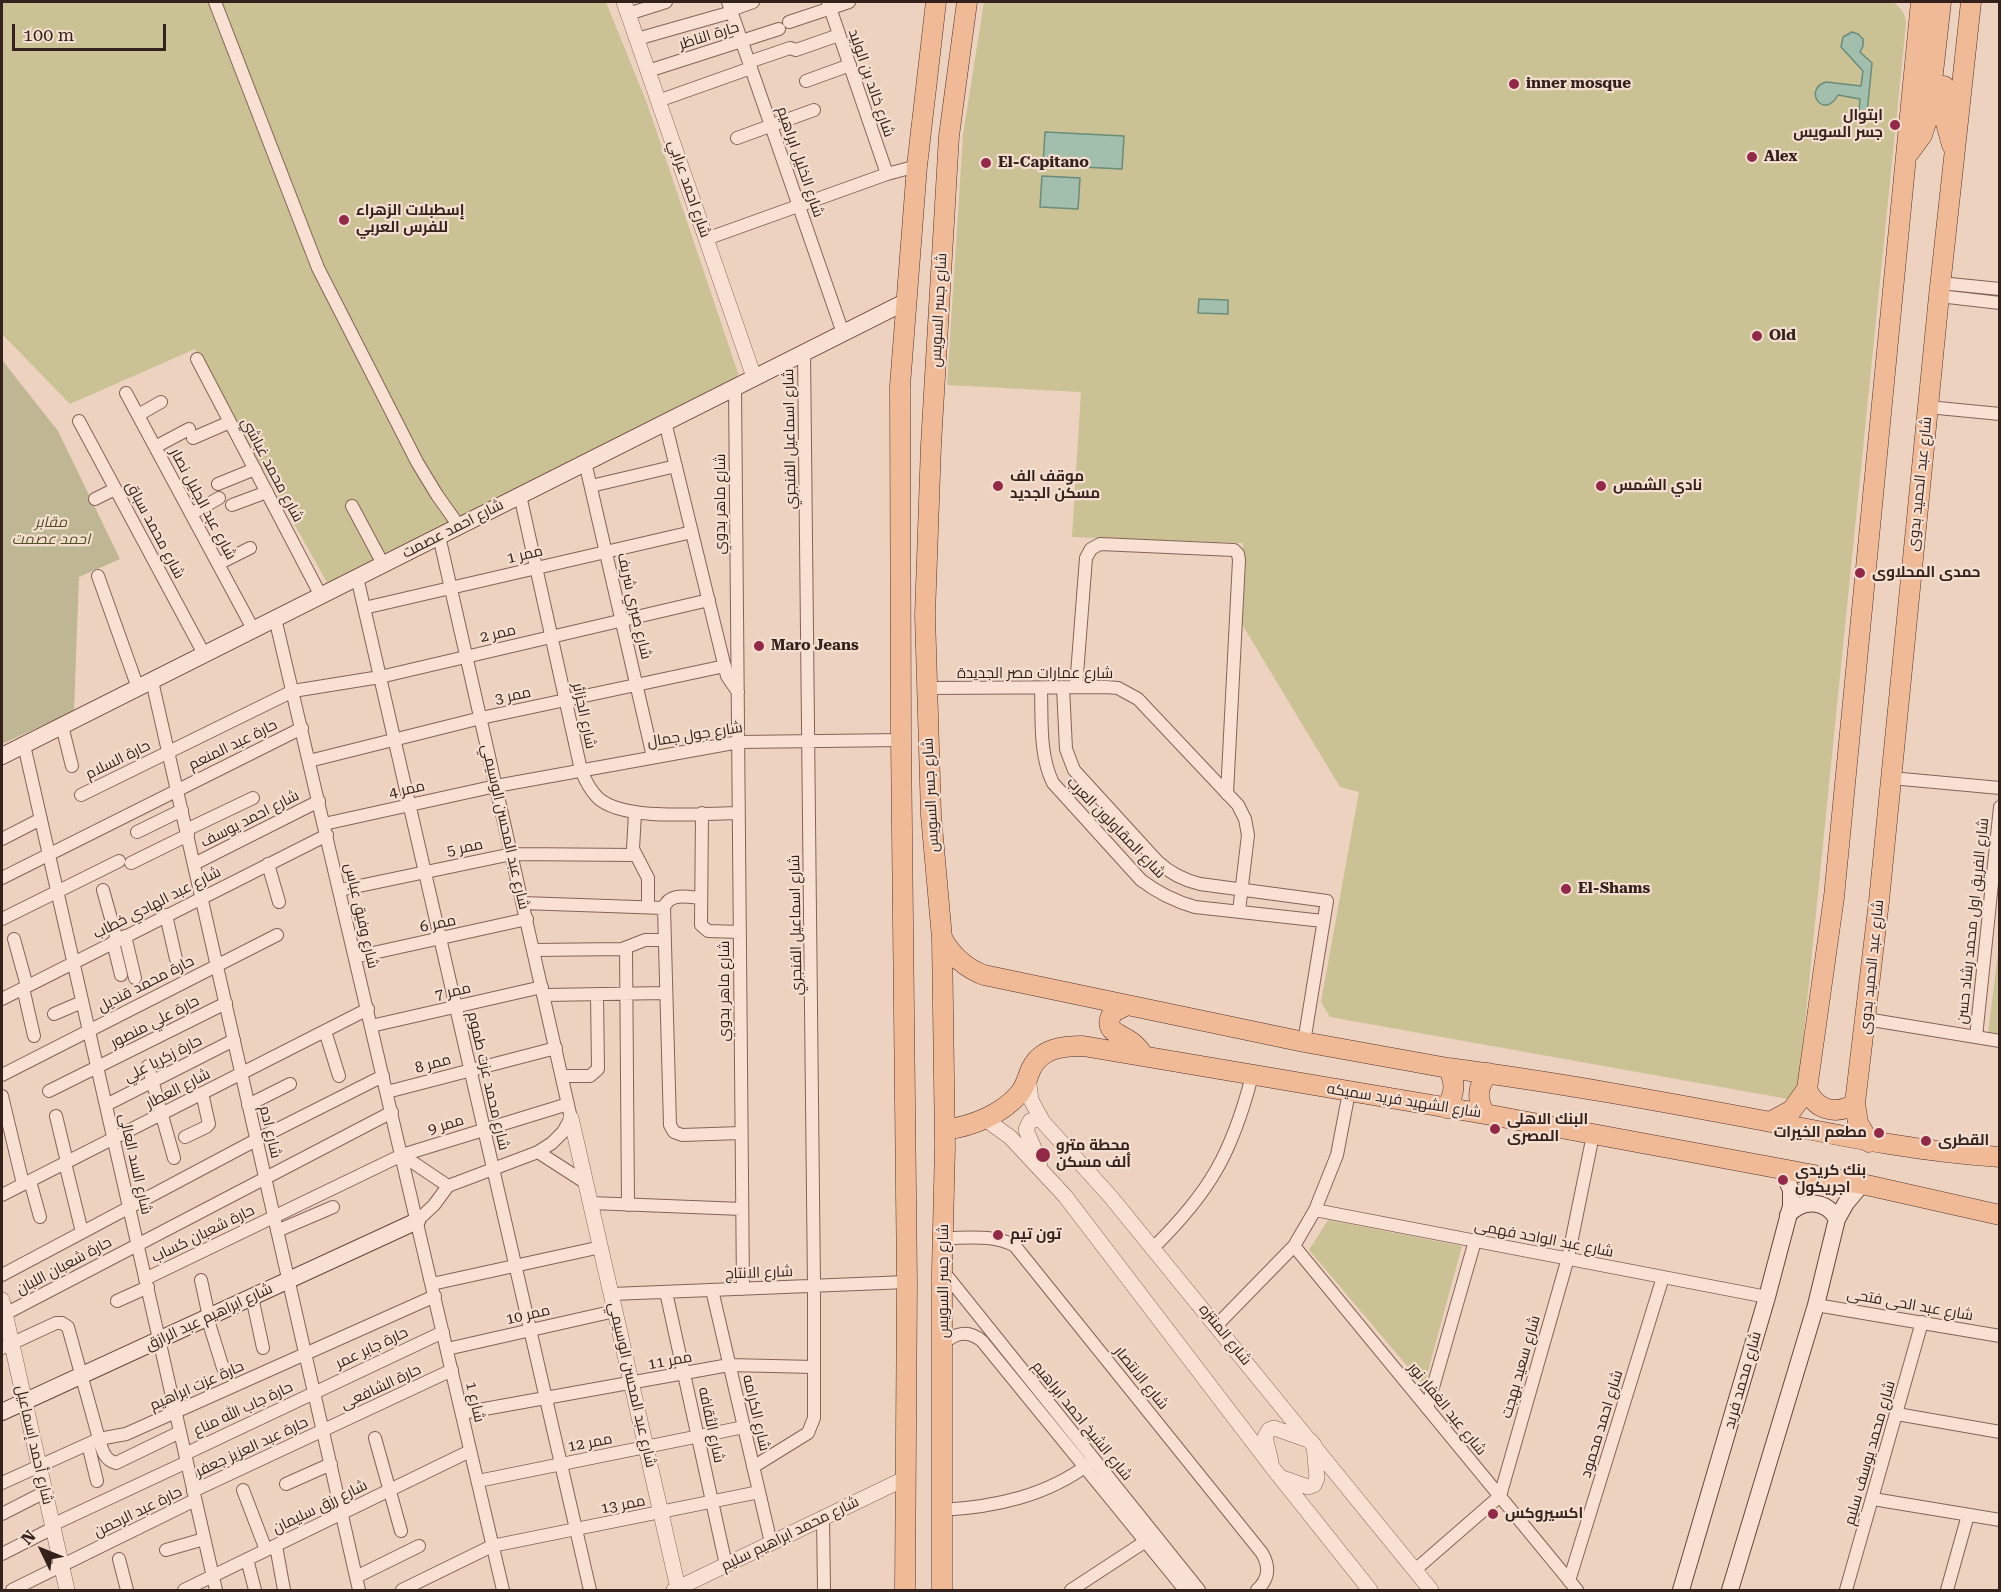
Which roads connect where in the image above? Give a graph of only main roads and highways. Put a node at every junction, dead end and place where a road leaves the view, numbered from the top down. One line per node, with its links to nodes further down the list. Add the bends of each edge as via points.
1 (936, 2): 9 (main road, شارع جسر السويس)
2 (967, 2): 11 (main road, شارع جسر السويس, via 949,136 925,615 931,815)
3 (1921, 2): 8 (main road)
4 (1941, 2): 8 (main road, via 1928,117 1922,135)
5 (1953, 2): 7 (main road, via 1942,103)
6 (1971, 2): 7 (main road, شارع عبد الحميد بدوى)
7 (1954, 150): 17 (main road, شارع عبد الحميد بدوى)
8 (1906, 156): 16 (main road, via 1834,897)
9 (905, 302): 10 (main road, شارع احمد عصمت); 35 (main road, شارع جسر السويس, via 900,386 907,1282)
10 (2, 756)
11 (942, 938): 12 (main road, via 957,959 984,975); 21 (main road, شارع جسر السويس)
12 (1125, 1006): 13 (main road, via 1113,1011 1111,1028); 14 (main road)
13 (1144, 1056): 18 (main road, شارع الشهيد فريد سميكه); 21 (main road, شارع الشهيد فريد سميكه, via 1093,1047 1056,1048 1038,1058 1018,1095 985,1119)
14 (1448, 1068): 15 (main road); 18 (main road, via 1454,1088)
15 (1488, 1073): 19 (main road, via 1480,1082 1478,1093); 20 (main road)
16 (1807, 1089): 17 (main road, via 1812,1100 1827,1109 1839,1110); 20 (main road, via 1792,1110)
17 (1855, 1103): 22 (main road, شارع عبد الحميد بدوى, via 1858,1124)
18 (1446, 1108): 19 (main road, شارع الشهيد فريد سميكه)
19 (1485, 1114): 26 (main road, شارع الشهيد فريد سميكه)
20 (1770, 1122): 22 (main road)
21 (945, 1130): 36 (main road, شارع جسر السويس)
22 (1869, 1142): 23 (main road)
23 (1974, 1155): 24 (main road); 25 (main road)
24 (2000, 1157)
25 (2000, 1168)
26 (1782, 1169): 27 (main road, شارع الشهيد فريد سميكه); 30 (main road, شارع محمد فريد, via 1791,1190)
27 (1862, 1184): 29 (main road, شارع الشهيد فريد سميكه); 32 (main road)
28 (2000, 1204): 29 (main road)
29 (1965, 1207): 31 (main road, شارع الشهيد فريد سميكه)
30 (1788, 1215): 32 (main road, via 1811,1203 1827,1207); 37 (main road, شارع محمد فريد)
31 (2000, 1215)
32 (1837, 1219): 38 (main road, via 1816,1305)
33 (417, 1221): 34 (main road, شارع ابراهيم عبد الرازق)
34 (2, 1412)
35 (905, 1590)
36 (942, 1590)
37 (1682, 1590)
38 (1730, 1590)

